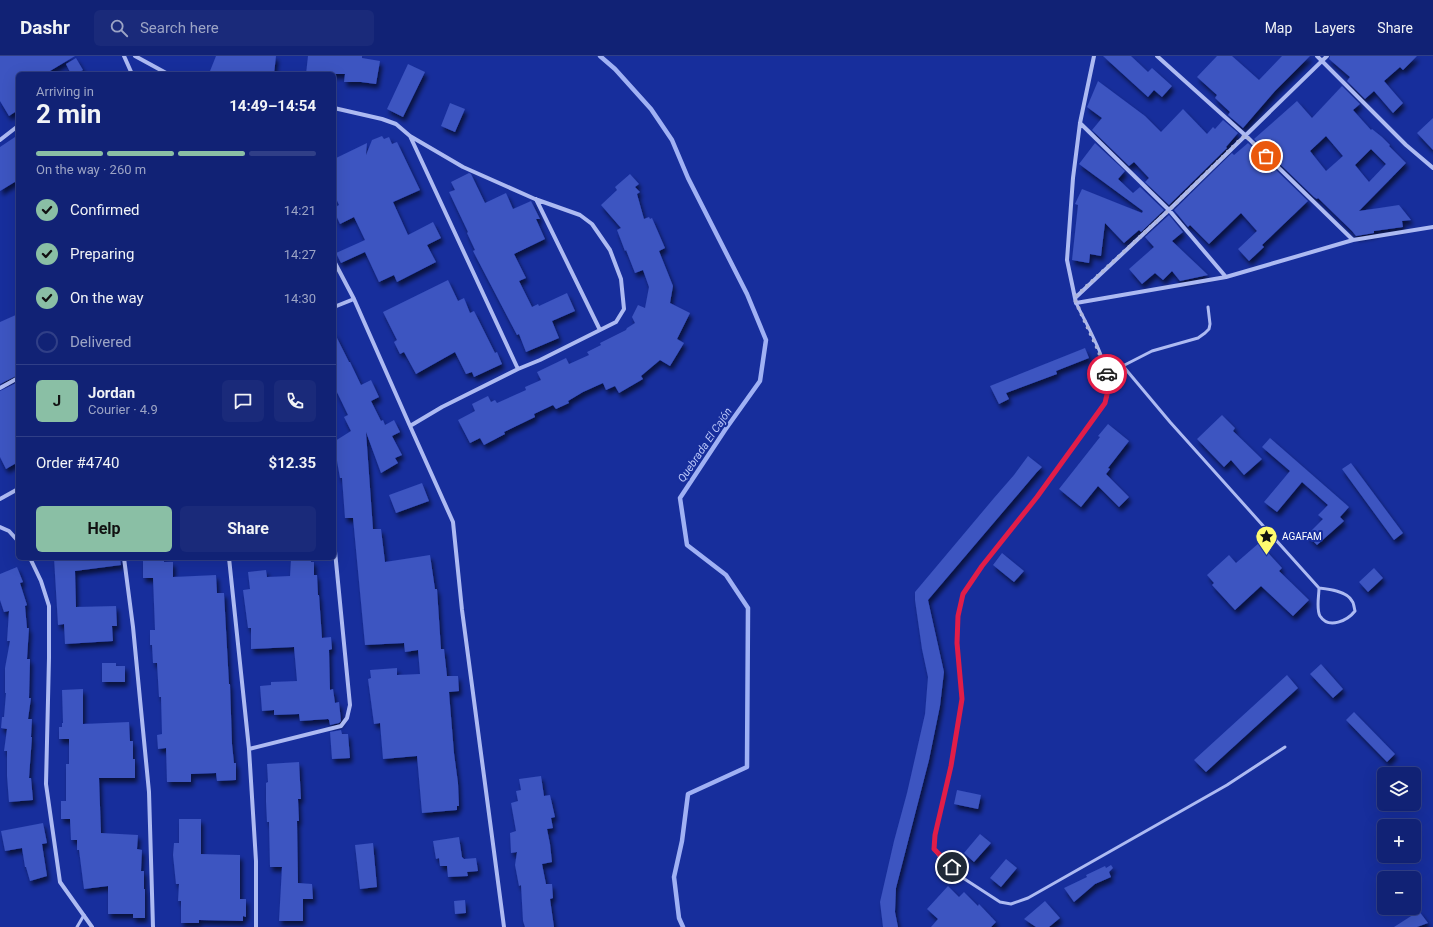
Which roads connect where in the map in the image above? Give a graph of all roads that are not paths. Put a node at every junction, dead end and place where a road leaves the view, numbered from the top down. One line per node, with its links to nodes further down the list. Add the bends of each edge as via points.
1 (124, 56): 8 (street)
2 (135, 56): 9 (street)
3 (1094, 56): 11 (street)
4 (1157, 56): 13 (street)
5 (1318, 56): 7 (street)
6 (1327, 56): 7 (street)
7 (1322, 61): 13 (street); 16 (street, via 1406,146)
8 (131, 72)
9 (164, 72)
10 (336, 108): 14 (street, via 396,124)
11 (1080, 123): 18 (street); 23 (street, via 1067,260)
12 (16, 128): 15 (street)
13 (1245, 135): 18 (street); 20 (street)
14 (410, 136): 17 (street, via 463,167); 30 (street)
15 (0, 140)
16 (1433, 168)
17 (535, 198): 28 (street); 28 (street, via 580,214 592,224 610,250 621,279 624,309 616,322)
18 (1169, 210): 22 (street); 23 (street)
19 (1433, 227): 20 (street)
20 (1353, 240): 22 (street)
21 (336, 265): 24 (street)
22 (1226, 277): 25 (street)
23 (1074, 298): 25 (street)
24 (354, 299): 26 (street); 34 (street)
25 (1076, 303): 31 (lane)
26 (336, 306)
27 (1208, 307): 29 (lane, via 1209,329 1198,338 1152,351)
28 (600, 330): 30 (street)
29 (1123, 366): 31 (lane); 43 (lane, via 1170,422)
30 (518, 369): 34 (street)
31 (1107, 374): 44 (lane, via 1108,390 1105,403 963,594 958,616 957,643 962,699 934,849 963,878 1000,902 1011,904 1028,898 1226,785)
32 (16, 379): 33 (street)
33 (0, 388)
34 (410, 426): 51 (street, via 453,522 462,610)
35 (16, 490): 36 (street)
36 (0, 499)
37 (0, 527): 38 (street, via 9,531)
38 (16, 539)
39 (31, 560): 46 (street, via 41,581 48,606 46,784 60,882)
40 (124, 560): 49 (street, via 149,792)
41 (229, 560): 45 (street)
42 (336, 560): 45 (street, via 350,705 347,718 341,726)
43 (1320, 588): 43 (lane, via 1345,594 1352,600 1355,611 1343,621 1326,621 1320,616 1318,607)
44 (1285, 746)
45 (249, 749): 50 (street, via 256,861)
46 (84, 916): 47 (lane); 48 (street)
47 (78, 927)
48 (92, 927)
49 (153, 927)
50 (256, 927)
51 (504, 927)

